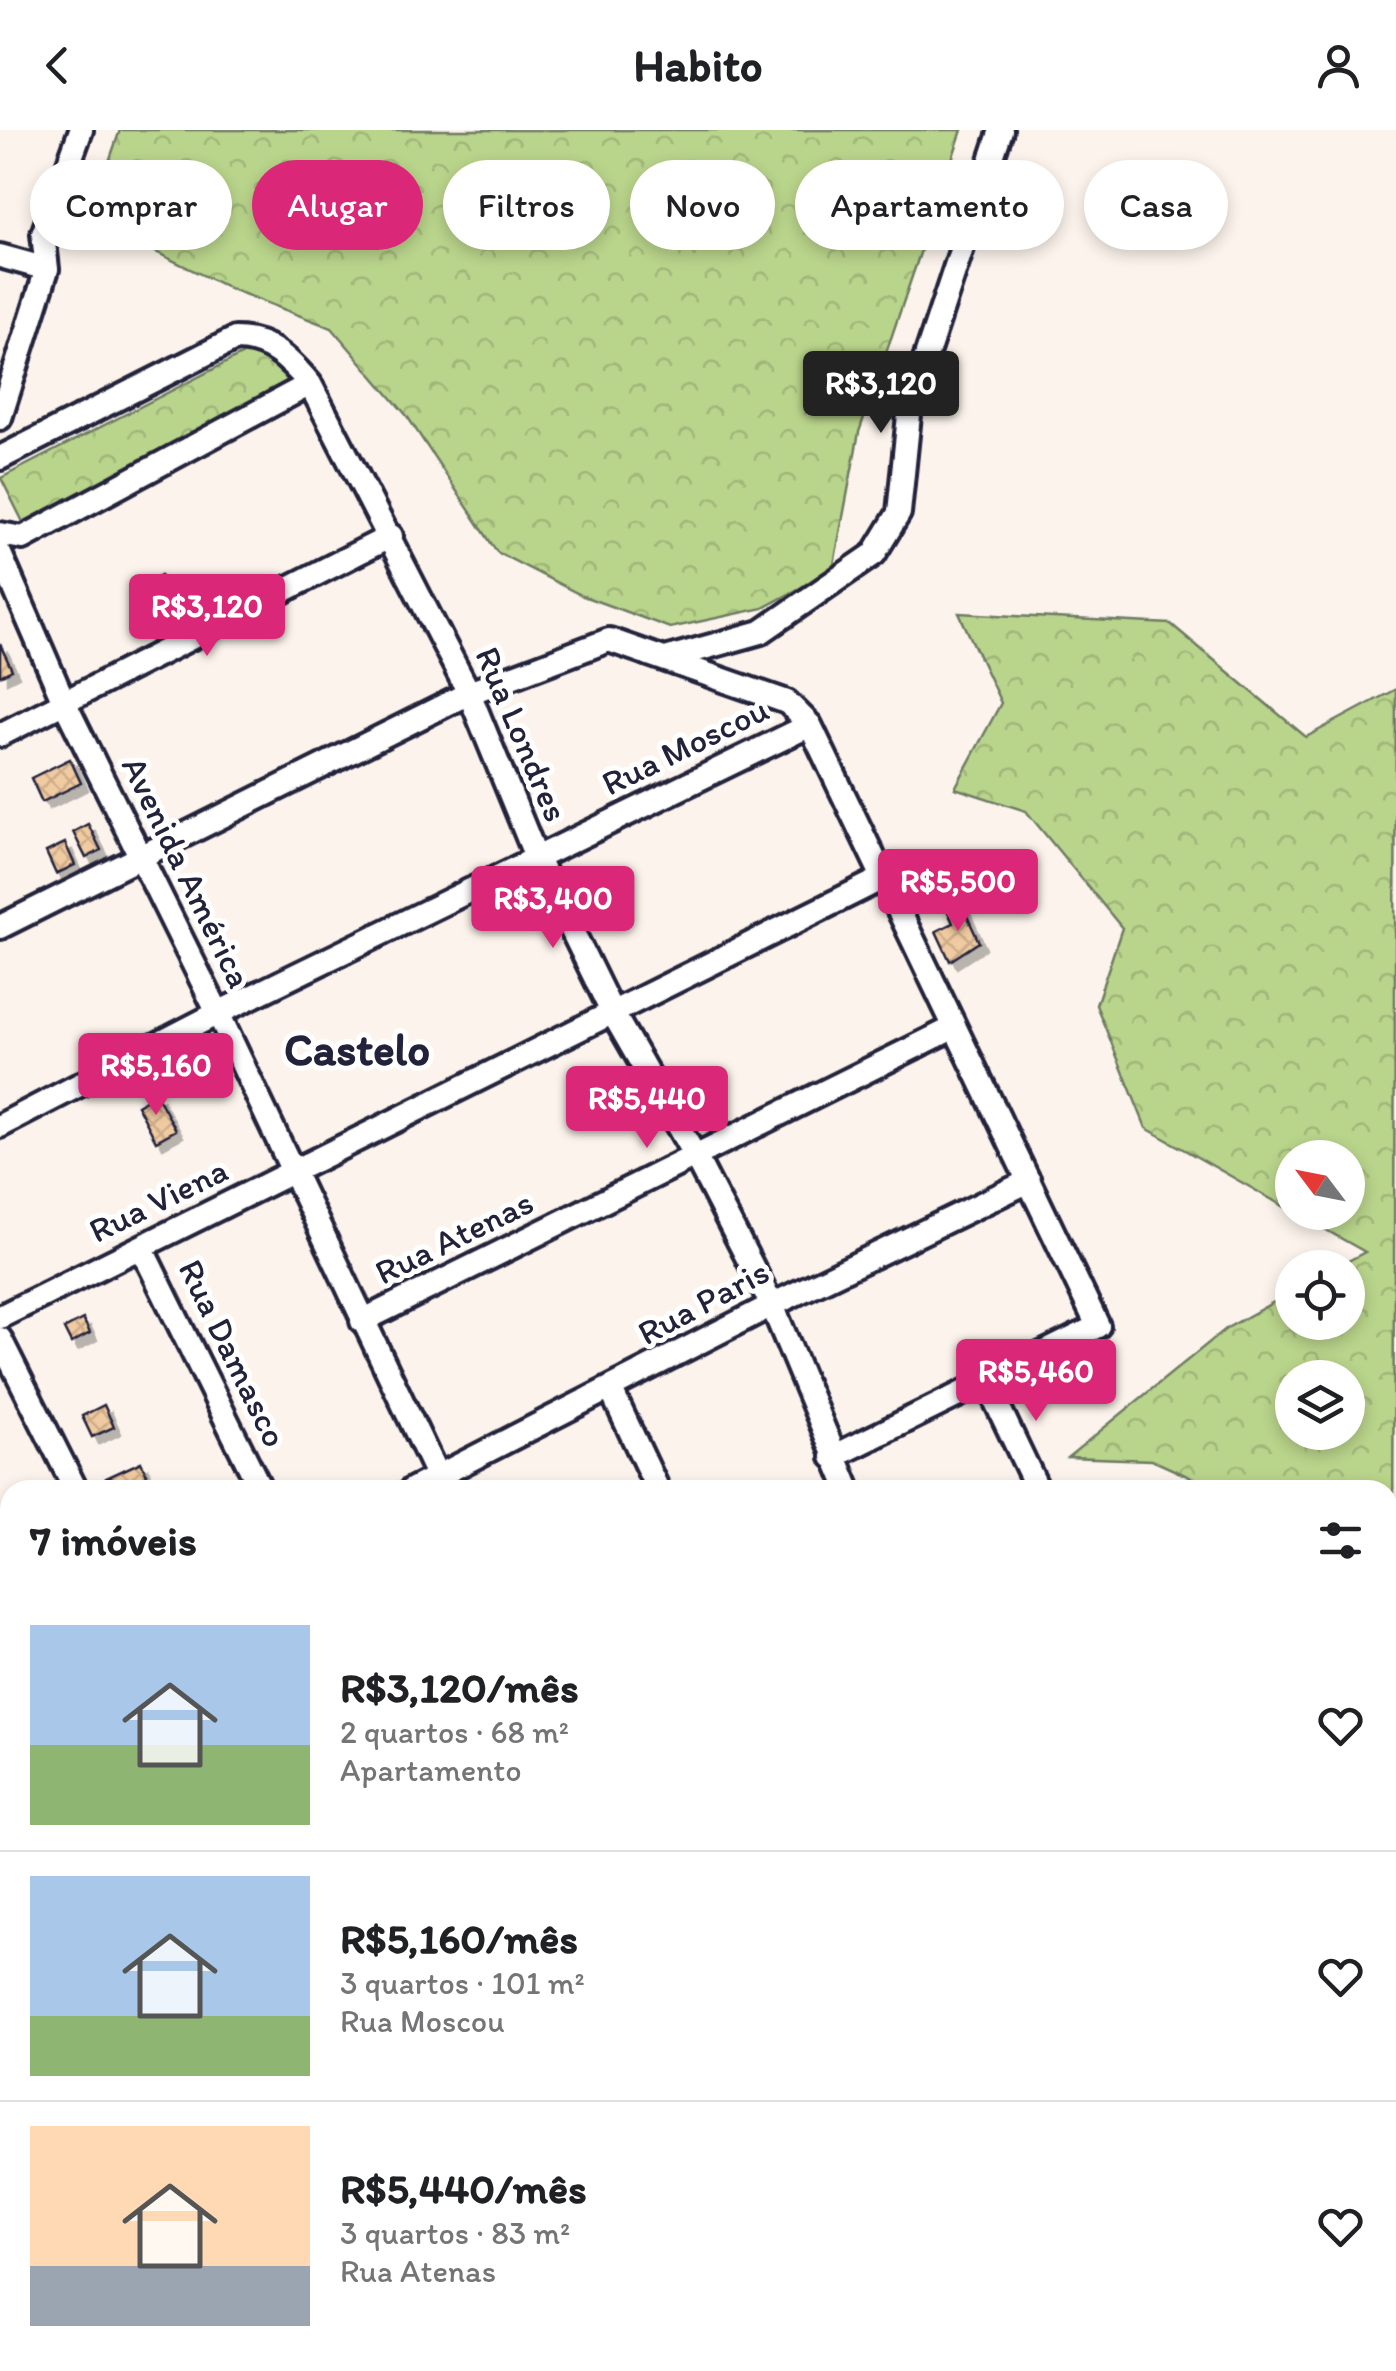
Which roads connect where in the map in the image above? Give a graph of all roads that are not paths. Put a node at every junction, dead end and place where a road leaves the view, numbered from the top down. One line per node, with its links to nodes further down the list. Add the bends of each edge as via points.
1 (81, 130): 4 (street, via 43,234)
2 (1001, 130): 11 (street, via 910,405 899,513 874,554 762,632)
3 (0, 256): 4 (street)
4 (47, 269): 6 (street)
5 (310, 384): 7 (street, Rua Londres, via 277,351 235,339); 8 (street, via 23,538); 9 (street, Rua Londres)
6 (0, 418)
7 (0, 458)
8 (0, 534)
9 (391, 536): 12 (street, Rua Londres); 13 (street)
10 (0, 554): 13 (street, Avenida América)
11 (665, 660): 12 (street, via 609,640); 14 (street, via 786,702)
12 (469, 693): 16 (street, Rua Londres); 17 (street)
13 (64, 702): 15 (street); 17 (street, Avenida América)
14 (810, 724): 16 (street, Rua Moscou); 18 (street)
15 (0, 735)
16 (536, 857): 20 (street, Rua Londres); 21 (street, Rua Moscou)
17 (140, 858): 19 (street); 21 (street, Avenida América)
18 (883, 878): 20 (street, Rua Viena); 22 (street)
19 (0, 927)
20 (612, 1010): 24 (street, Rua Londres); 25 (street, Rua Viena)
21 (218, 1013): 23 (street, Rua Moscou); 25 (street, Avenida América)
22 (953, 1028): 24 (street, Rua Atenas); 26 (street)
23 (0, 1126)
24 (695, 1156): 28 (street, Rua Londres); 30 (street, Rua Atenas)
25 (292, 1173): 27 (street, Rua Viena); 30 (street, Avenida América)
26 (1029, 1181): 28 (street, Rua Paris); 32 (street, via 1098,1326)
27 (142, 1248): 29 (street, Rua Viena); 36 (street, Rua Damasco)
28 (772, 1305): 33 (street, Rua Paris); 34 (street, Rua Londres)
29 (0, 1317)
30 (362, 1320): 37 (street, Avenida América)
31 (0, 1338): 35 (street)
32 (986, 1381): 34 (street); 41 (street)
33 (610, 1390): 38 (street, Rua Paris); 39 (street)
34 (832, 1457): 40 (street, Rua Londres)
35 (71, 1480)
36 (256, 1480)
37 (439, 1480)
38 (448, 1480)
39 (653, 1480)
40 (844, 1480)
41 (1033, 1480)

